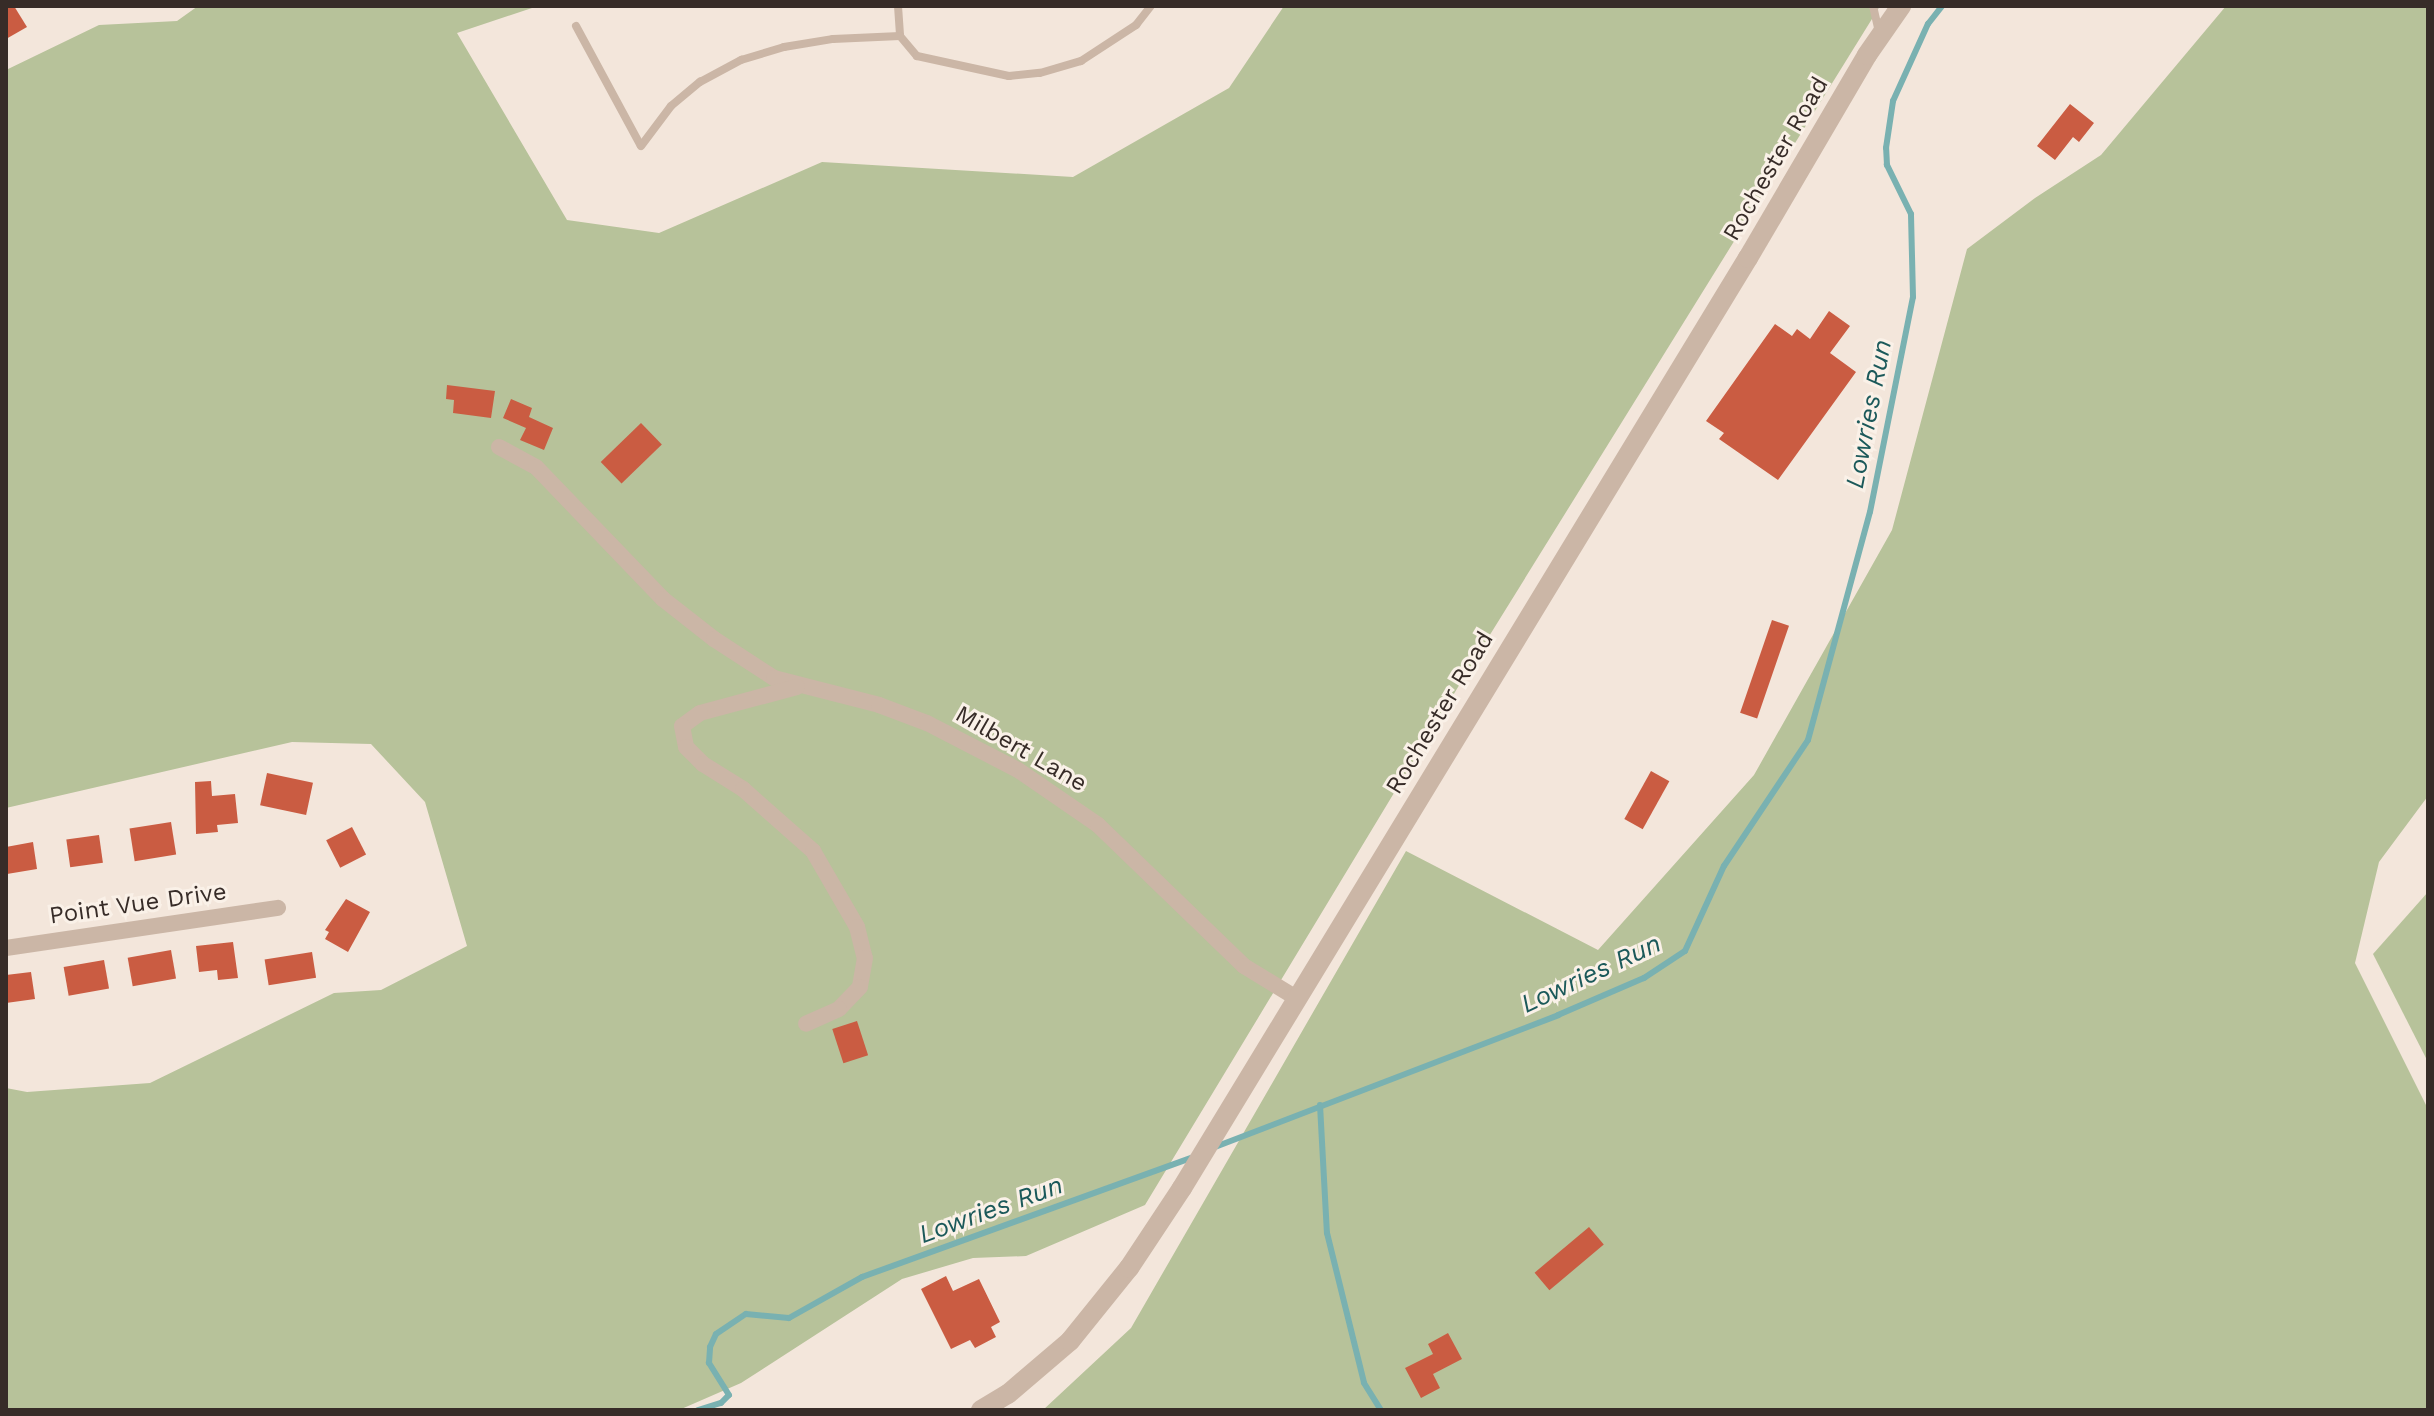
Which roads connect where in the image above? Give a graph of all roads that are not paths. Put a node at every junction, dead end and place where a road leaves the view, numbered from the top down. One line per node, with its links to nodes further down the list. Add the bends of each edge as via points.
1 (898, 6): 6 (lane)
2 (1151, 6): 6 (lane, via 1136,25 1081,61 1040,73 1009,76 917,56)
3 (1873, 6): 7 (lane)
4 (1901, 6): 7 (street, Rochester Road)
5 (576, 26): 6 (lane, via 641,146 671,106 700,82 741,60 796,45)
6 (900, 36)
7 (1880, 36): 12 (street, Rochester Road)
8 (499, 447): 9 (street, Milbert Lane, via 536,467 683,615 748,663)
9 (799, 687): 12 (street, Milbert Lane, via 879,705 927,723 1018,770 1098,825 1244,966); 13 (street, Milbert Lane, via 700,713 682,726 686,747 703,764 743,789 813,851 857,927 865,958 860,987 839,1009)
10 (278, 908): 11 (street, Point Vue Drive)
11 (6, 948)
12 (1298, 999): 14 (street, Rochester Road, via 1129,1268 1070,1341)
13 (806, 1024)
14 (981, 1410)

